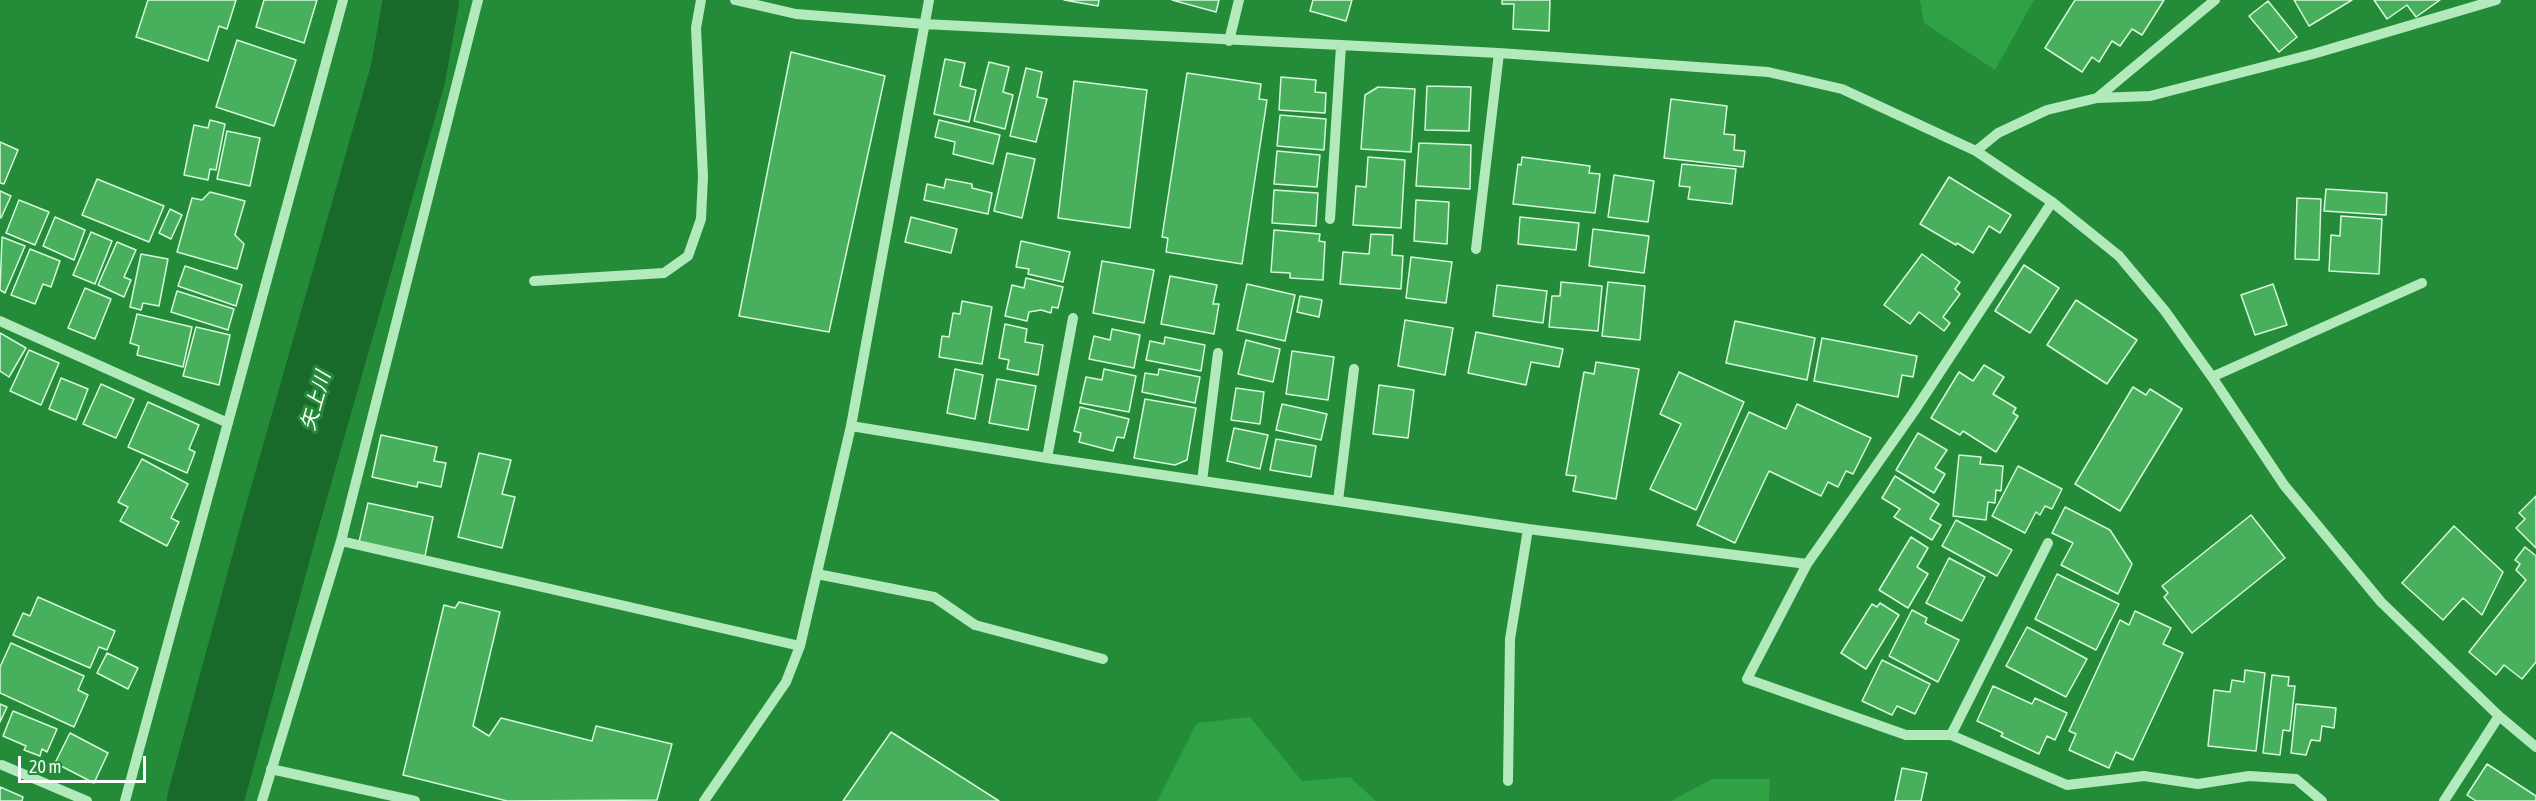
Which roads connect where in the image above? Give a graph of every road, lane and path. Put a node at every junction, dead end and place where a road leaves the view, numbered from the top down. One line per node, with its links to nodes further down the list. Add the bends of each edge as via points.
1 (343, 0): 25 (street)
2 (478, 0): 31 (street)
3 (701, 0): 18 (street, via 696,28 703,176 701,219 688,256 664,273)
4 (735, 0): 9 (street, via 796,14)
5 (929, 0): 9 (street)
6 (1239, 0): 10 (street)
7 (2215, 0): 13 (street)
8 (2496, 0): 13 (street, via 2313,54 2150,96)
9 (924, 24): 10 (street); 26 (street)
10 (1229, 41): 11 (street)
11 (1341, 46): 12 (street); 16 (street)
12 (1499, 53): 14 (street, via 1768,72 1842,88); 17 (street)
13 (2097, 98): 14 (street, via 2047,110 1998,133)
14 (1976, 151): 15 (street)
15 (2052, 202): 24 (street, via 2119,256); 33 (street, via 1913,413)
16 (1330, 219)
17 (1476, 249)
18 (534, 280)
19 (2422, 284): 24 (street)
20 (1073, 318): 27 (street)
21 (0, 321): 25 (street)
22 (1218, 353): 28 (street)
23 (1354, 369): 29 (street)
24 (2212, 377): 37 (street, via 2284,485 2381,602)
25 (228, 423): 44 (street)
26 (851, 426): 27 (street); 34 (street)
27 (1047, 458): 28 (street)
28 (1202, 481): 29 (street)
29 (1338, 501): 30 (street)
30 (1528, 529): 33 (street); 42 (street, via 1510,639)
31 (341, 541): 35 (street); 41 (street)
32 (2048, 543): 38 (street)
33 (1807, 564): 38 (street, via 1748,679 1906,735)
34 (817, 574): 35 (street); 36 (street, via 934,597 975,625)
35 (800, 646): 47 (street, via 786,682)
36 (1103, 659)
37 (2499, 716): 39 (street); 49 (street)
38 (1951, 735): 48 (street, via 2067,785 2144,776 2198,784 2248,776 2296,779)
39 (2536, 747)
40 (2, 765): 43 (street)
41 (271, 769): 45 (street); 46 (street)
42 (1508, 781)
43 (87, 801)
44 (125, 801)
45 (262, 801)
46 (415, 801)
47 (704, 801)
48 (2322, 801)
49 (2444, 801)

